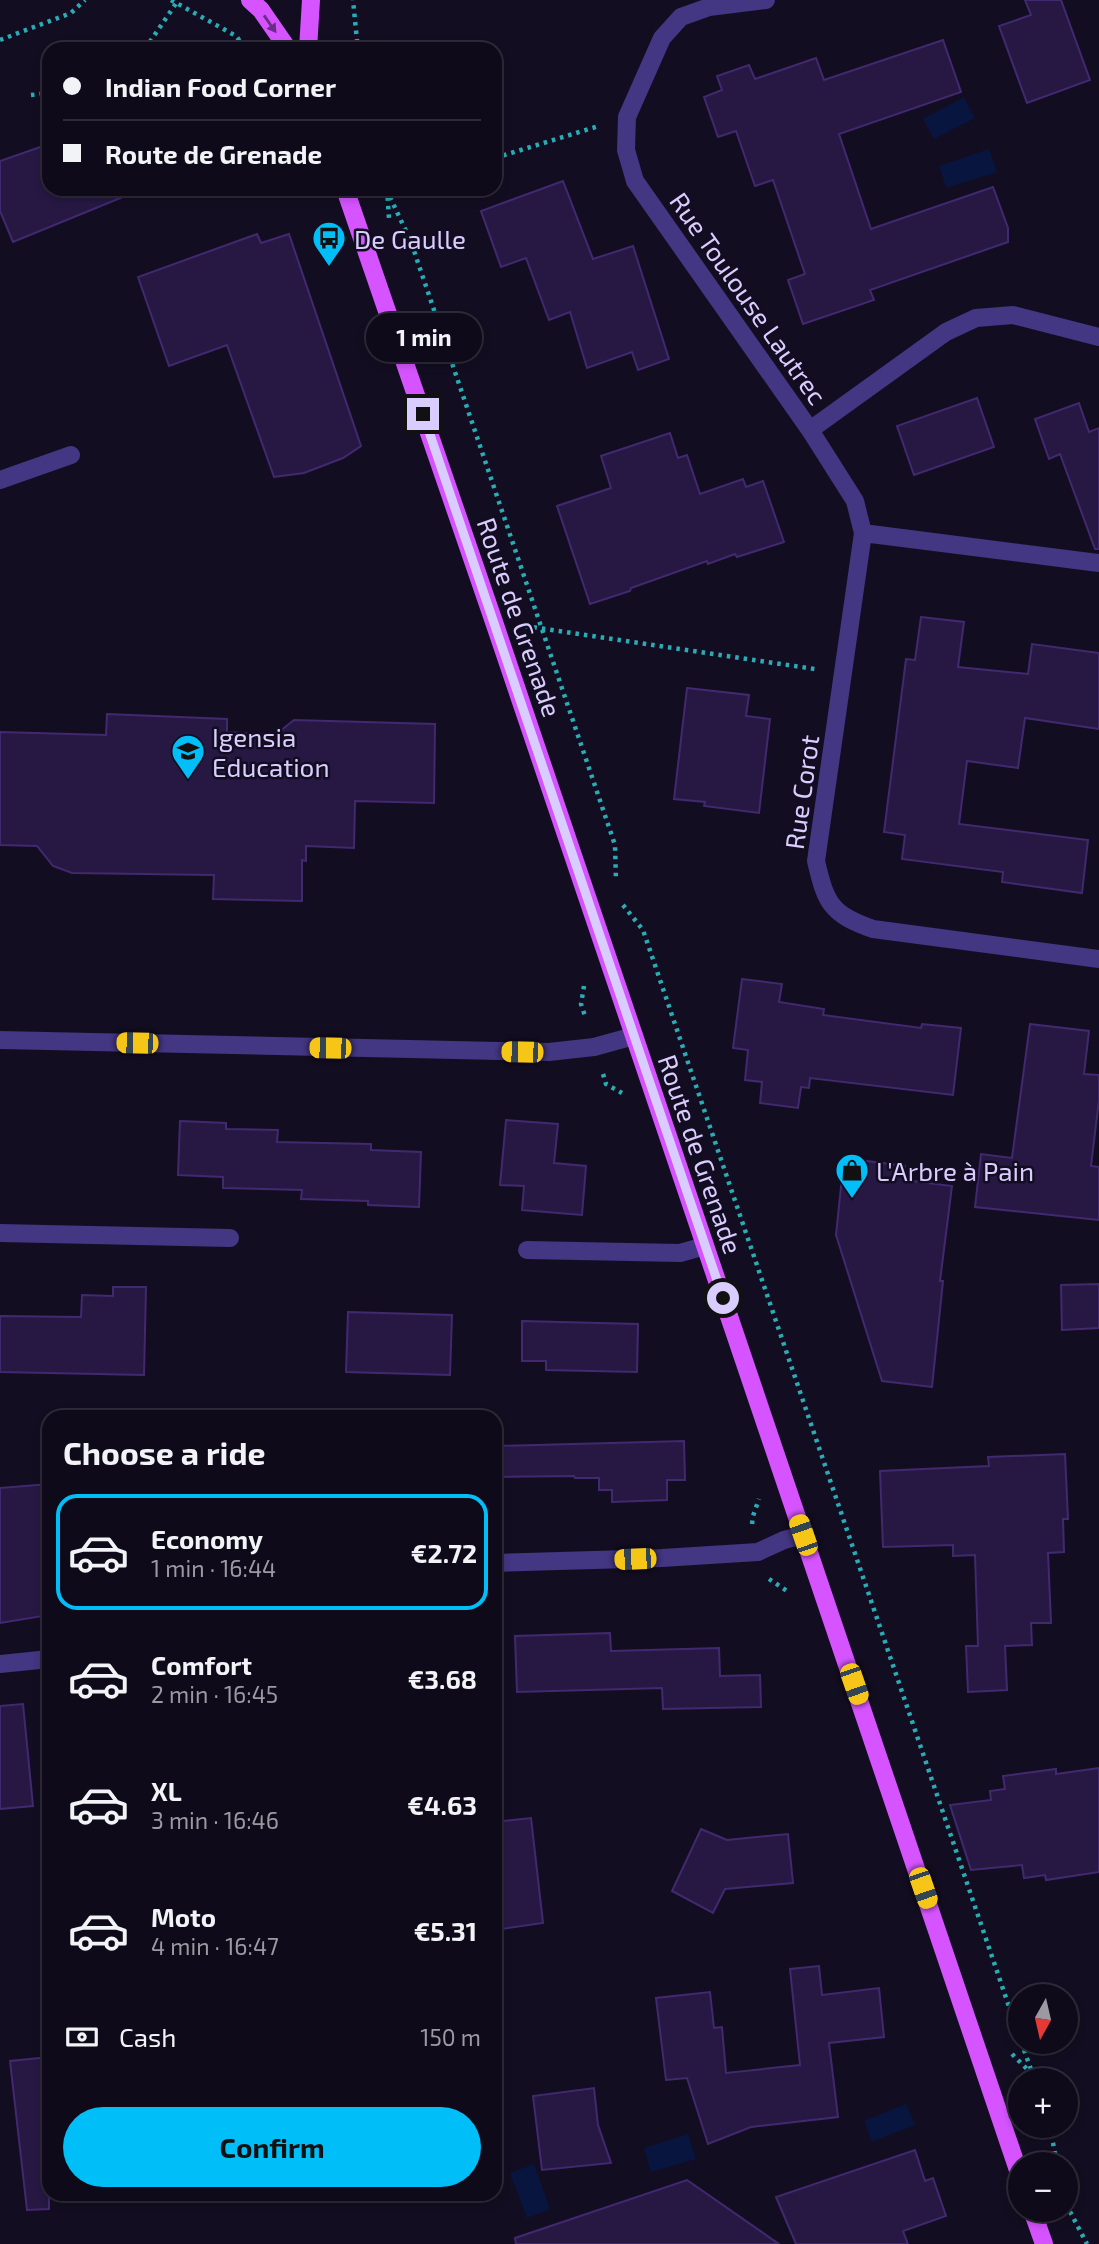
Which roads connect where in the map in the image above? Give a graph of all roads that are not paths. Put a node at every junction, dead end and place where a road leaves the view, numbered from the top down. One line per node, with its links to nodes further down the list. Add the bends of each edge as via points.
1 (250, 0): 4 (main road, one-way to 4)
2 (311, 0): 5 (main road)
3 (766, 0): 8 (street, Rue Toulouse Lautrec, via 709,7 681,17 662,38 627,117 626,150 635,181)
4 (283, 42)
5 (308, 42)
6 (347, 196): 14 (main road, Route de Grenade)
7 (1099, 337): 8 (street, Rue Toulouse Lautrec, via 1013,315 976,318 946,332)
8 (810, 430): 11 (street, via 855,501)
9 (71, 455): 10 (street)
10 (0, 480)
11 (863, 533): 12 (street); 13 (street, Rue Corot, via 817,862 823,893 844,918 873,929)
12 (1099, 563)
13 (1099, 960)
14 (634, 1036): 15 (street, via 549,1052); 18 (main road, Route de Grenade)
15 (0, 1040)
16 (0, 1233): 17 (street)
17 (230, 1238)
18 (705, 1246): 19 (street, via 680,1252); 20 (main road, Route de Grenade)
19 (527, 1250)
20 (803, 1535): 21 (street, via 758,1552); 24 (main road, Route de Grenade)
21 (502, 1563)
22 (42, 1660): 23 (street)
23 (0, 1664)
24 (1012, 2152)
25 (1036, 2222): 26 (main road)
26 (1044, 2244)

